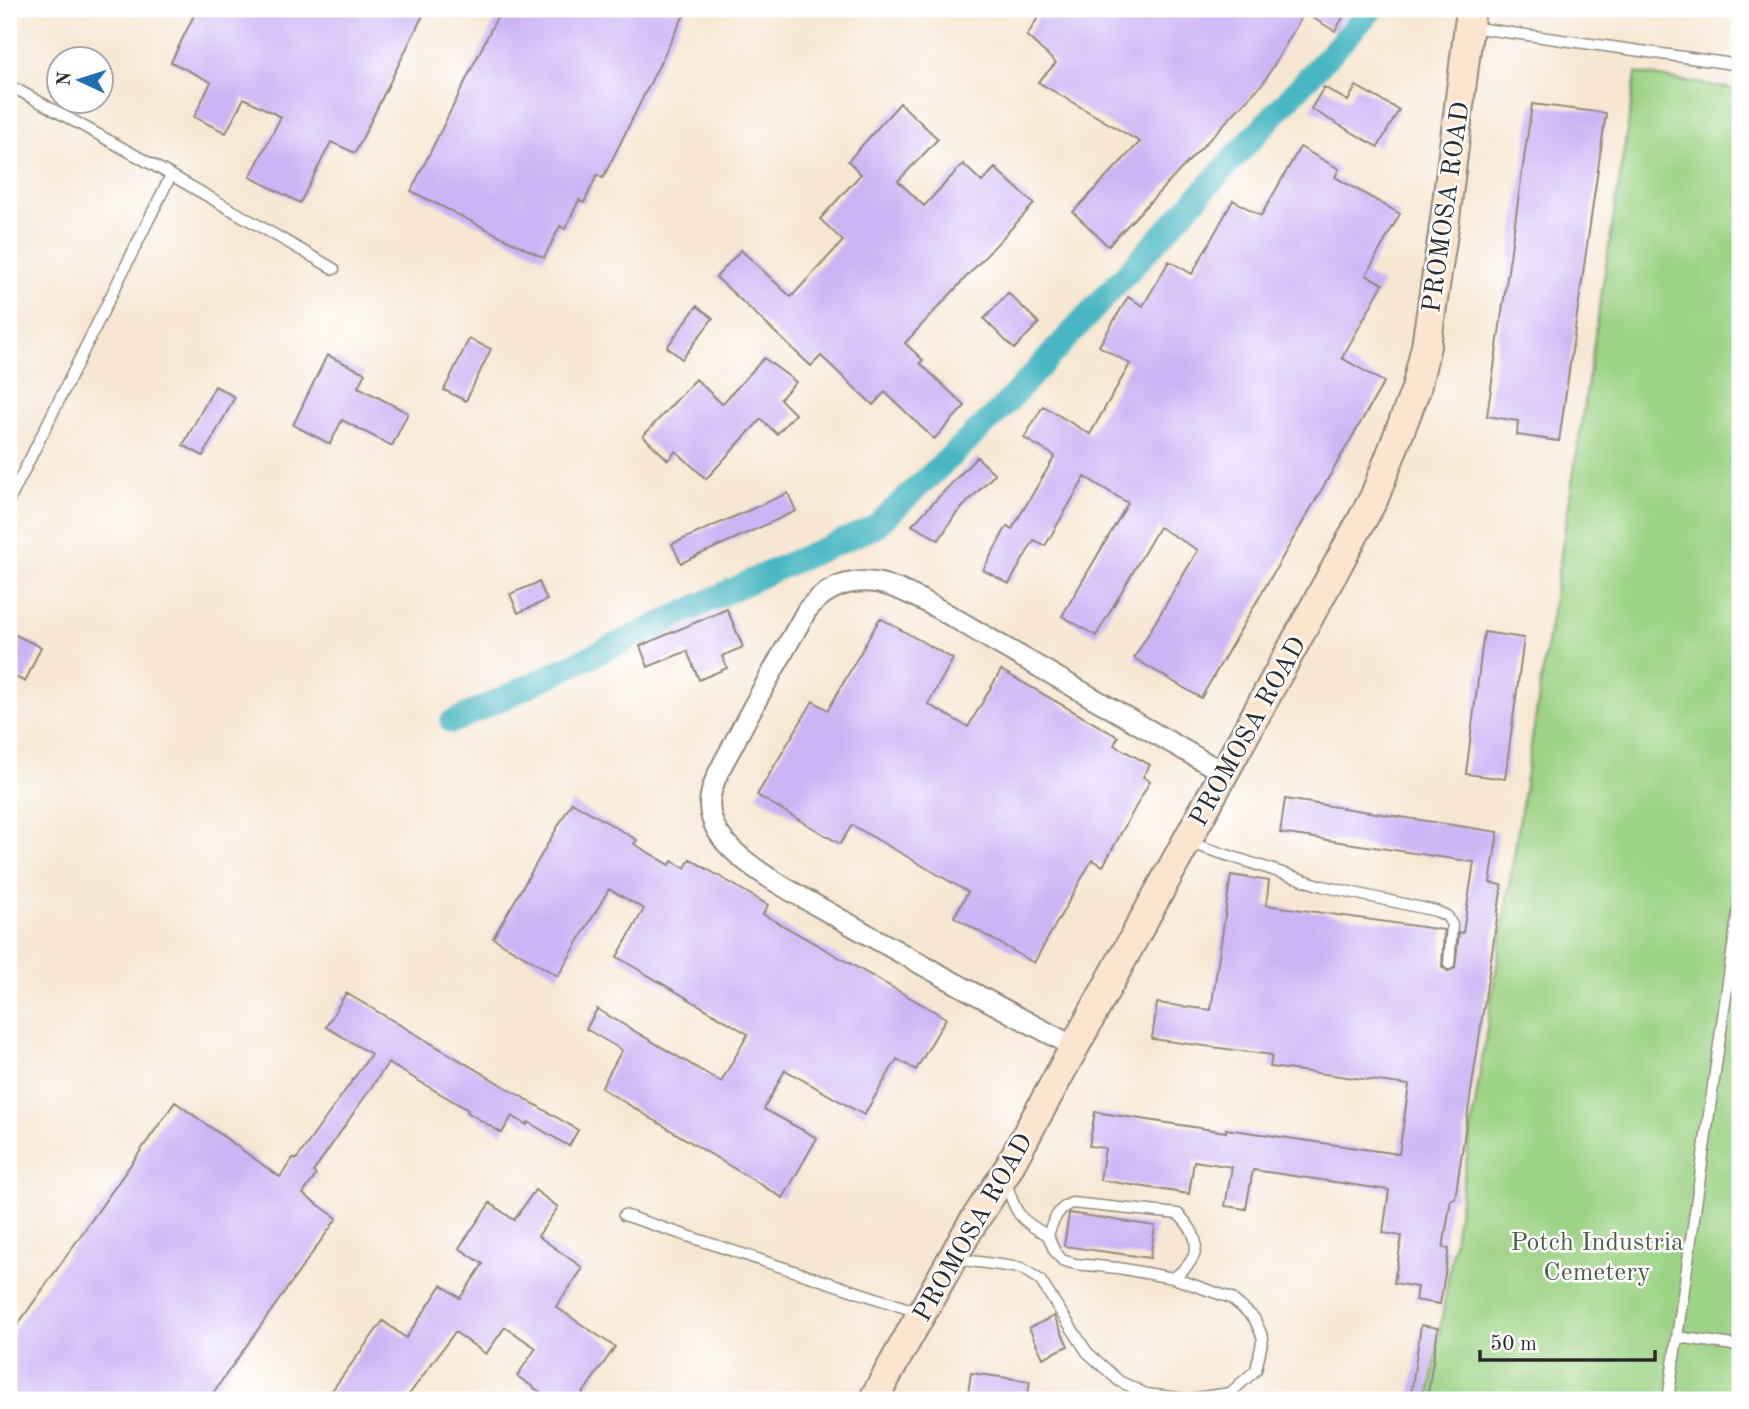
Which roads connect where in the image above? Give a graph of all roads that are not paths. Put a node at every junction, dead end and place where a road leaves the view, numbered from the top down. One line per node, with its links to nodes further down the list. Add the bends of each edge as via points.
1 (1469, 18): 2 (lane); 7 (street, PROMOSA ROAD, via 1444,227 1416,389 1374,498)
2 (1740, 65)
3 (9, 85): 4 (lane)
4 (170, 175): 5 (lane); 6 (lane)
5 (334, 269)
6 (9, 501)
7 (1224, 773): 8 (street, PROMOSA ROAD); 11 (street, via 978,632 878,583 847,583 816,599 744,723 710,799 715,828 726,844 792,891)
8 (1186, 842): 10 (lane, via 1322,886 1437,911 1452,925); 11 (street, PROMOSA ROAD)
9 (1740, 898): 18 (lane)
10 (1450, 964)
11 (1073, 1046): 12 (street, PROMOSA ROAD)
12 (1004, 1174): 14 (lane, via 1018,1215); 15 (street, PROMOSA ROAD)
13 (624, 1215): 17 (lane)
14 (1048, 1235): 16 (lane, via 1062,1260); 16 (lane, via 1061,1210 1072,1203 1178,1214 1190,1226 1196,1244 1190,1266)
15 (953, 1258): 16 (lane, via 1021,1268 1040,1280 1087,1352 1118,1381 1146,1394 1189,1399 1230,1393 1256,1370 1264,1338 1254,1318 1231,1298); 17 (street, PROMOSA ROAD)
16 (1173, 1278)
17 (922, 1313): 20 (street, PROMOSA ROAD)
18 (1677, 1337): 19 (lane); 21 (lane)
19 (1740, 1346)
20 (873, 1400)
21 (1668, 1400)

